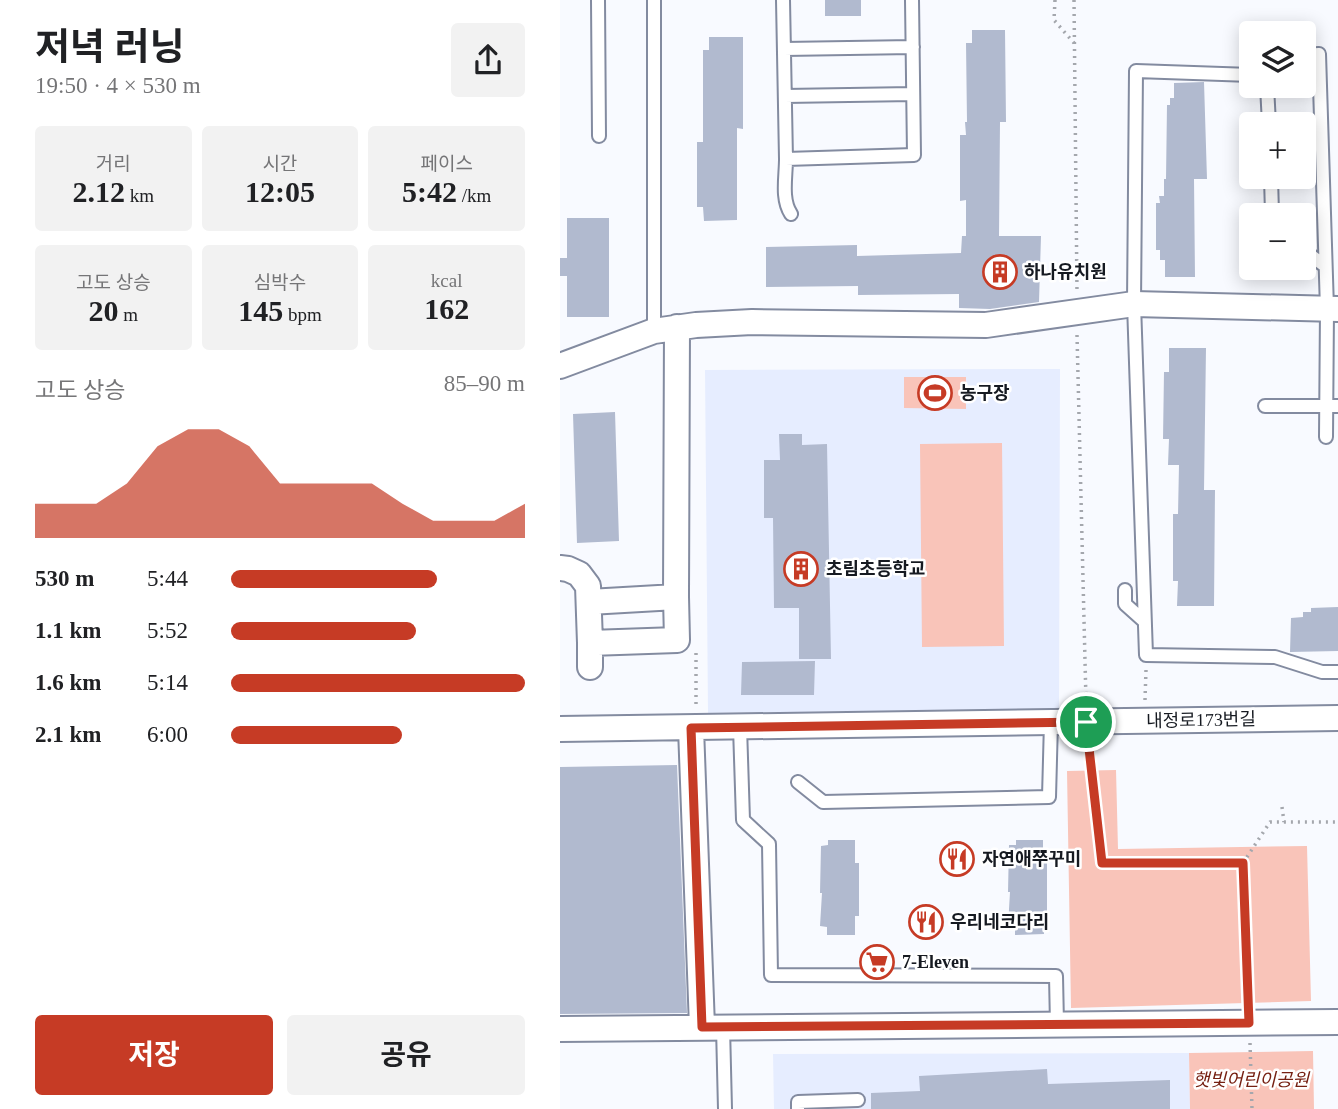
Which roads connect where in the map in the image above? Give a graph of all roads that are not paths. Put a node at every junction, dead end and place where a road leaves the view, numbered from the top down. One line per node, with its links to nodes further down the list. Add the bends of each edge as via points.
1 (598, 0): 11 (lane)
2 (654, 0): 18 (lane)
3 (783, 0): 6 (lane)
4 (912, 0): 5 (lane)
5 (913, 47): 6 (lane); 9 (lane)
6 (784, 49): 10 (lane)
7 (1316, 54): 15 (lane)
8 (1239, 75): 16 (lane, via 1136,71)
9 (913, 94): 10 (lane); 12 (lane, via 914,155)
10 (785, 96): 12 (lane)
11 (599, 136)
12 (786, 159): 13 (lane, via 785,199)
13 (791, 214)
14 (1316, 259): 15 (lane)
15 (1325, 266): 17 (lane)
16 (1134, 304): 17 (street); 18 (street, via 986,325 752,322); 27 (lane)
17 (1332, 309): 21 (lane)
18 (665, 329): 19 (street); 25 (street)
19 (560, 366)
20 (1265, 406): 21 (lane)
21 (1332, 406): 22 (lane)
22 (1326, 437)
23 (560, 568): 26 (street, via 579,574 588,586)
24 (1125, 590): 27 (lane, via 1125,604)
25 (676, 597): 26 (street); 26 (street, via 677,640 590,655)
26 (589, 602)
27 (1144, 621): 28 (lane, via 1146,655 1275,657 1322,672)
28 (1338, 672)
29 (1338, 718): 30 (street, 내정로173번길)
30 (1051, 722): 31 (street, 내정로173번길); 34 (lane, via 1049,797 823,802)
31 (740, 727): 32 (street, 내정로173번길); 36 (lane, via 743,820 769,844 771,975 1056,976)
32 (691, 728): 33 (street, 내정로173번길); 37 (street)
33 (560, 729)
34 (798, 782)
35 (1338, 1022): 36 (street)
36 (1057, 1024): 37 (street)
37 (712, 1027): 38 (street); 40 (lane)
38 (560, 1029)
39 (858, 1100): 41 (lane, via 798,1102)
40 (725, 1109)
41 (799, 1109)

